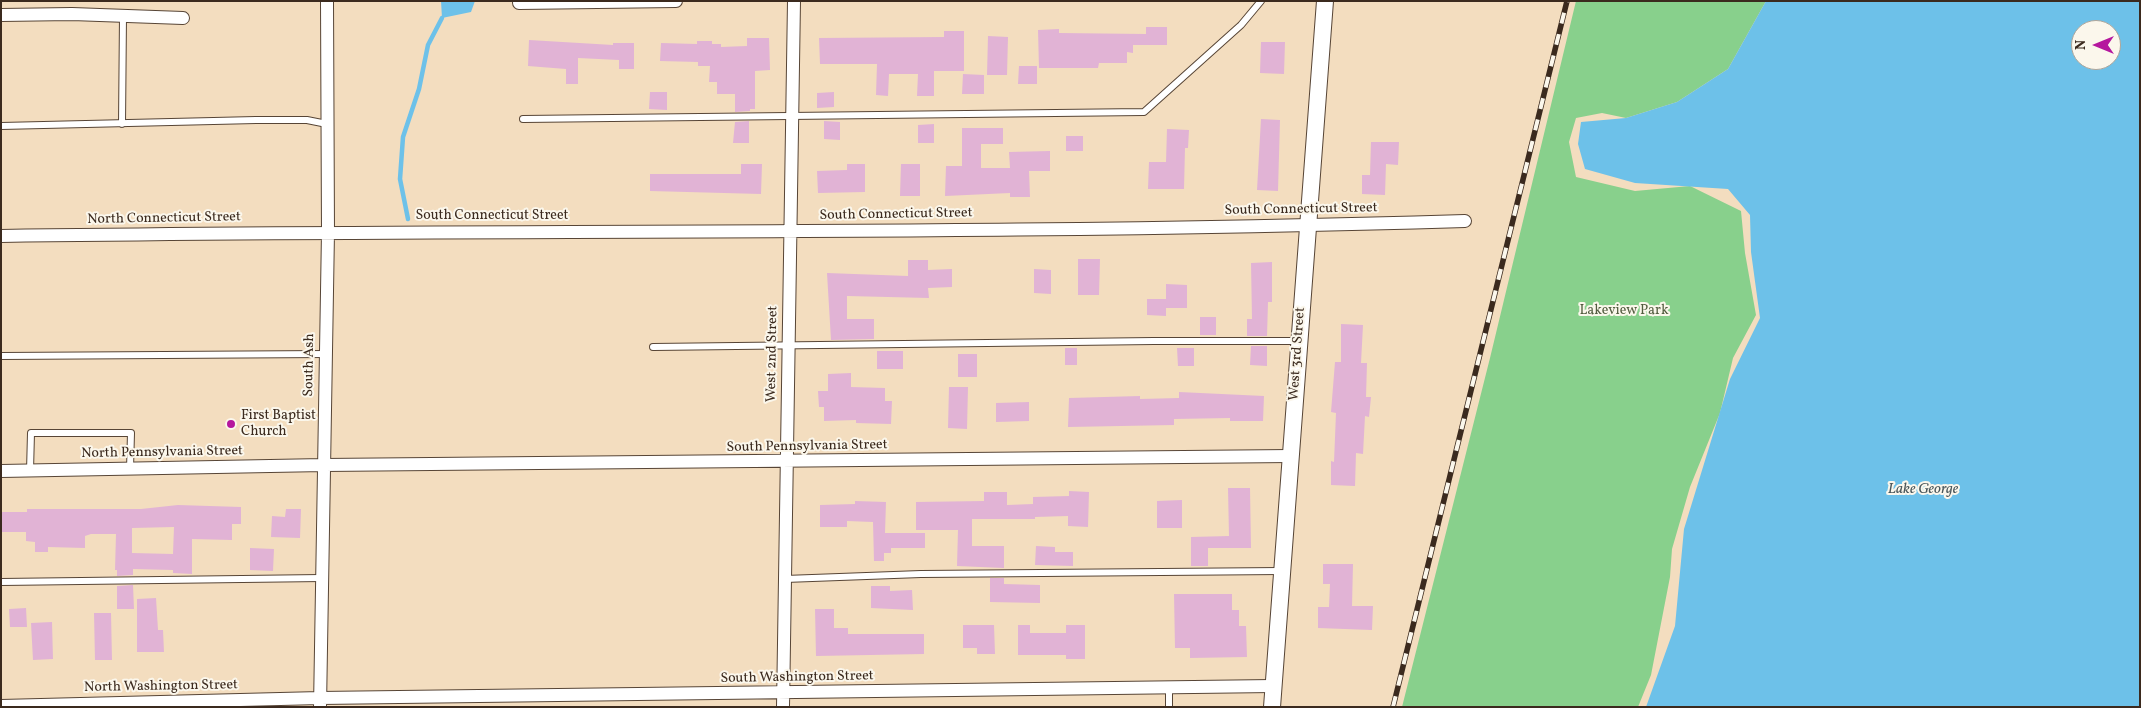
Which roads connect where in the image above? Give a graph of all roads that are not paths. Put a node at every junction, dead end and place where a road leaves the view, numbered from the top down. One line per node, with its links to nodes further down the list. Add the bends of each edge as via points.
1 (326, 1): 13 (street, South Ash)
2 (676, 1): 6 (street)
3 (794, 1): 10 (street, West 2nd Street)
4 (1262, 1): 10 (lane, via 1241,25 1144,112)
5 (1325, 1): 16 (street, West 3rd Street)
6 (518, 3)
7 (1, 15): 8 (street)
8 (123, 16): 9 (street); 12 (lane)
9 (183, 18)
10 (793, 116): 11 (lane); 17 (street, West 2nd Street)
11 (523, 119)
12 (122, 124): 13 (lane, via 256,120 307,120); 14 (lane)
13 (327, 124): 18 (street, South Ash)
14 (1, 126)
15 (1465, 221): 16 (street, South Connecticut Street)
16 (1308, 226): 17 (street, South Connecticut Street); 20 (street, West 3rd Street)
17 (790, 231): 18 (street, South Connecticut Street); 22 (street, West 2nd Street)
18 (328, 232): 19 (street, North Connecticut Street); 23 (street, South Ash)
19 (1, 236)
20 (1299, 342): 22 (lane, via 1126,341); 25 (street, West 3rd Street)
21 (653, 347): 22 (lane)
22 (789, 347): 26 (street, West 2nd Street)
23 (326, 354): 24 (lane); 27 (street, South Ash)
24 (1, 356)
25 (1291, 456): 26 (street, South Pennsylvania Street); 31 (street, West 3rd Street)
26 (786, 462): 27 (street, South Pennsylvania Street); 33 (street, West 2nd Street)
27 (324, 465): 28 (street, North Pennsylvania Street); 32 (street, South Ash)
28 (130, 469): 30 (street, North Pennsylvania Street); 30 (lane, via 131,433 31,433)
29 (1, 471): 30 (street, North Pennsylvania Street)
30 (30, 471)
31 (1281, 571): 33 (lane, via 920,574); 35 (street, West 3rd Street)
32 (322, 578): 34 (lane); 38 (street, South Ash)
33 (785, 579): 37 (street, West 2nd Street)
34 (1, 582)
35 (1274, 686): 36 (street, South Washington Street); 44 (street, West 3rd Street)
36 (1169, 688): 37 (street, South Washington Street); 43 (lane)
37 (784, 693): 38 (street, South Washington Street); 42 (street, West 2nd Street)
38 (320, 703): 41 (street, North Washington Street)
39 (1, 706): 40 (street, North Washington Street)
40 (31, 706): 41 (street, North Washington Street)
41 (70, 706)
42 (783, 707)
43 (1169, 707)
44 (1272, 707)

